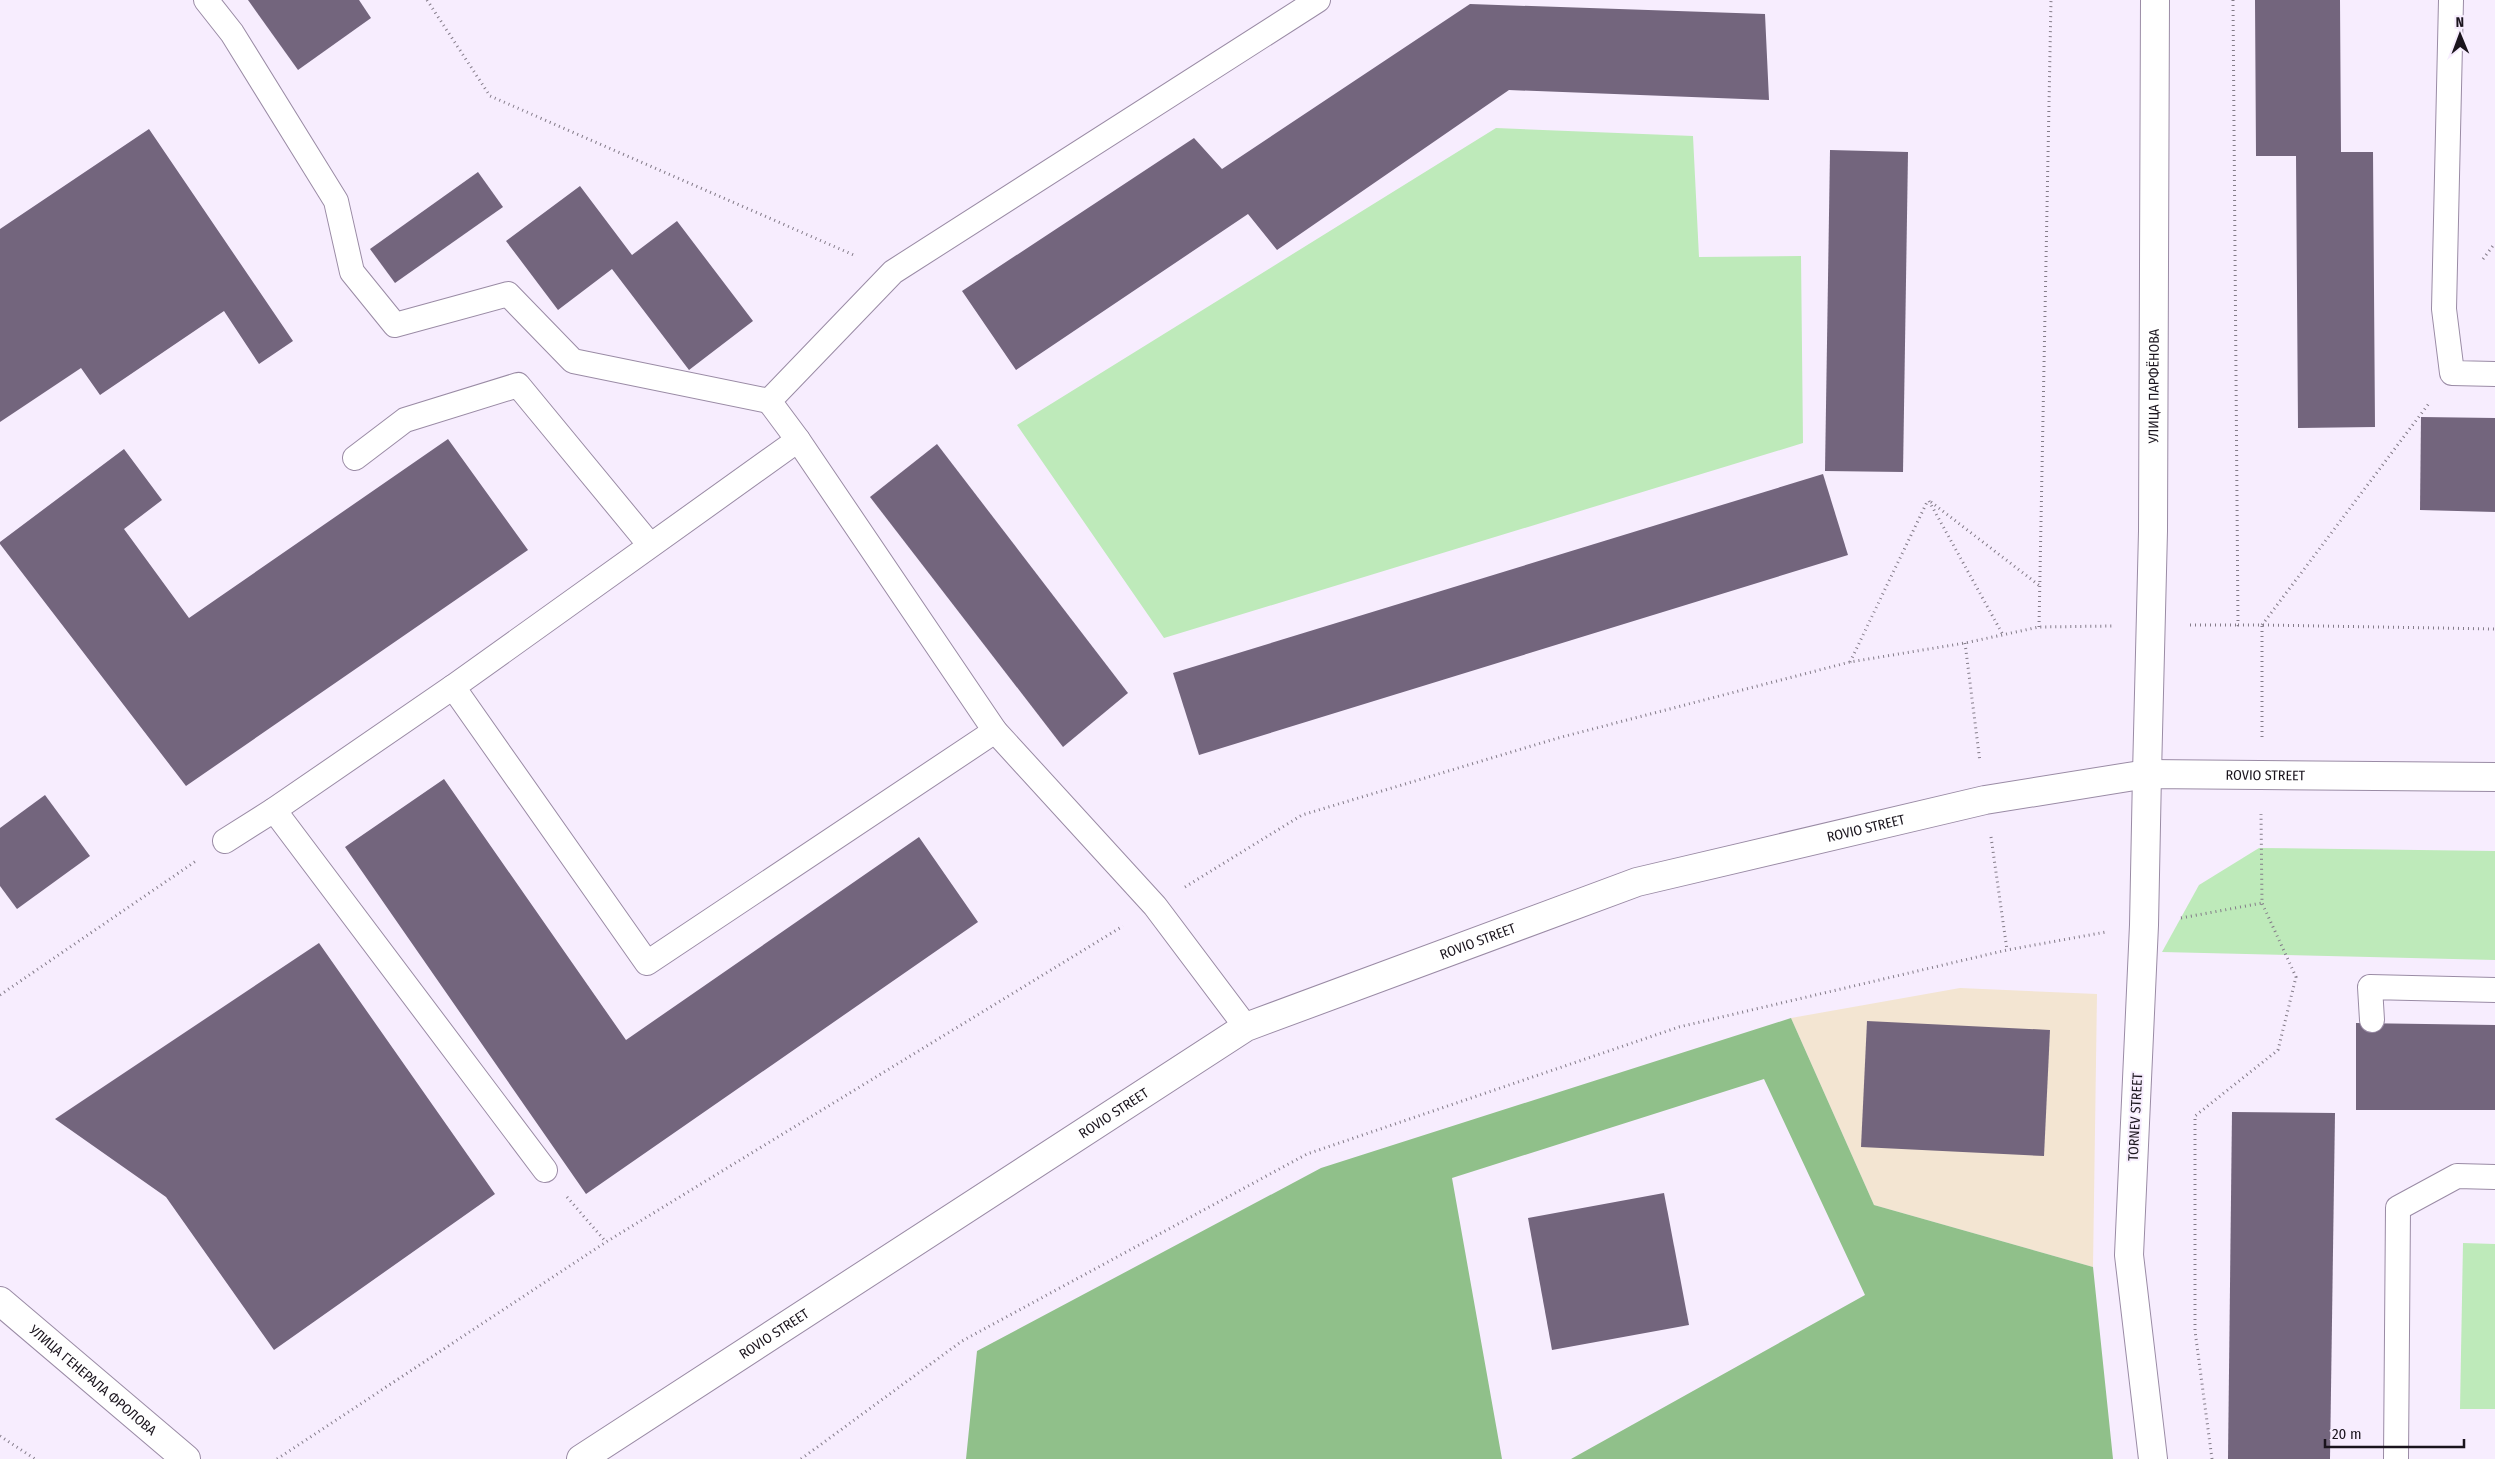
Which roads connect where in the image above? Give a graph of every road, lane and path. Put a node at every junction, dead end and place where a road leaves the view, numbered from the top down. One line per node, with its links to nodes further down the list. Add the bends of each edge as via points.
1 (206, 0): 11 (lane, via 232,33 336,201 352,272 394,325 508,294 573,360)
2 (427, 0): 8 (path, via 490,96)
3 (1318, 0): 8 (lane)
4 (2052, 0): 16 (path)
5 (2155, 0): 23 (main road, УЛИЦА ПАРФЁНОВА, via 2153,531)
6 (2233, 0): 17 (path, via 2238,625)
7 (2451, 0): 9 (lane, via 2444,309)
8 (893, 272): 11 (lane)
9 (2452, 373): 10 (lane); 17 (path)
10 (2495, 374)
11 (769, 401): 12 (lane)
12 (798, 440): 15 (lane); 22 (lane)
13 (355, 458): 15 (lane, via 405,420 518,385)
14 (1928, 500): 16 (path); 19 (path); 20 (path)
15 (650, 545): 21 (lane)
16 (2040, 586): 19 (path, via 2040,627)
17 (2262, 625): 18 (path); 24 (path)
18 (2495, 629)
19 (2003, 635): 20 (path)
20 (1850, 662): 29 (path, via 1558,738 1302,815)
21 (453, 687): 22 (lane, via 647,963); 26 (lane)
22 (995, 731): 29 (lane)
23 (2147, 774): 24 (main road, ROVIO STREET); 30 (main road, TORNEV STREET); 34 (main road, ROVIO STREET, via 1986,800 1637,882)
24 (2261, 775): 25 (main road, ROVIO STREET); 28 (path)
25 (2495, 777)
26 (274, 810): 27 (lane); 35 (lane)
27 (225, 841): 32 (path)
28 (2262, 903): 30 (path); 46 (path, via 2296,977 2278,1050 2195,1116 2195,1331)
29 (1155, 906): 34 (lane); 37 (path)
30 (2144, 925): 44 (path, via 2007,950 1679,1027 1306,1154 962,1341); 45 (main road, TORNEV STREET, via 2129,1256)
31 (2495, 990): 33 (lane, via 2370,987)
32 (0, 994)
33 (2372, 1020)
34 (1246, 1027): 43 (main road, ROVIO STREET)
35 (544, 1170): 37 (path)
36 (2495, 1177): 47 (lane, via 2457,1176 2398,1208)
37 (606, 1242): 42 (path)
38 (0, 1301): 41 (main road, УЛИЦА ГЕНЕРАЛА ФРОЛОВА)
39 (0, 1436): 40 (path)
40 (35, 1459)
41 (186, 1459)
42 (277, 1459)
43 (582, 1459)
44 (801, 1459)
45 (2154, 1459)
46 (2212, 1459)
47 (2396, 1459)

